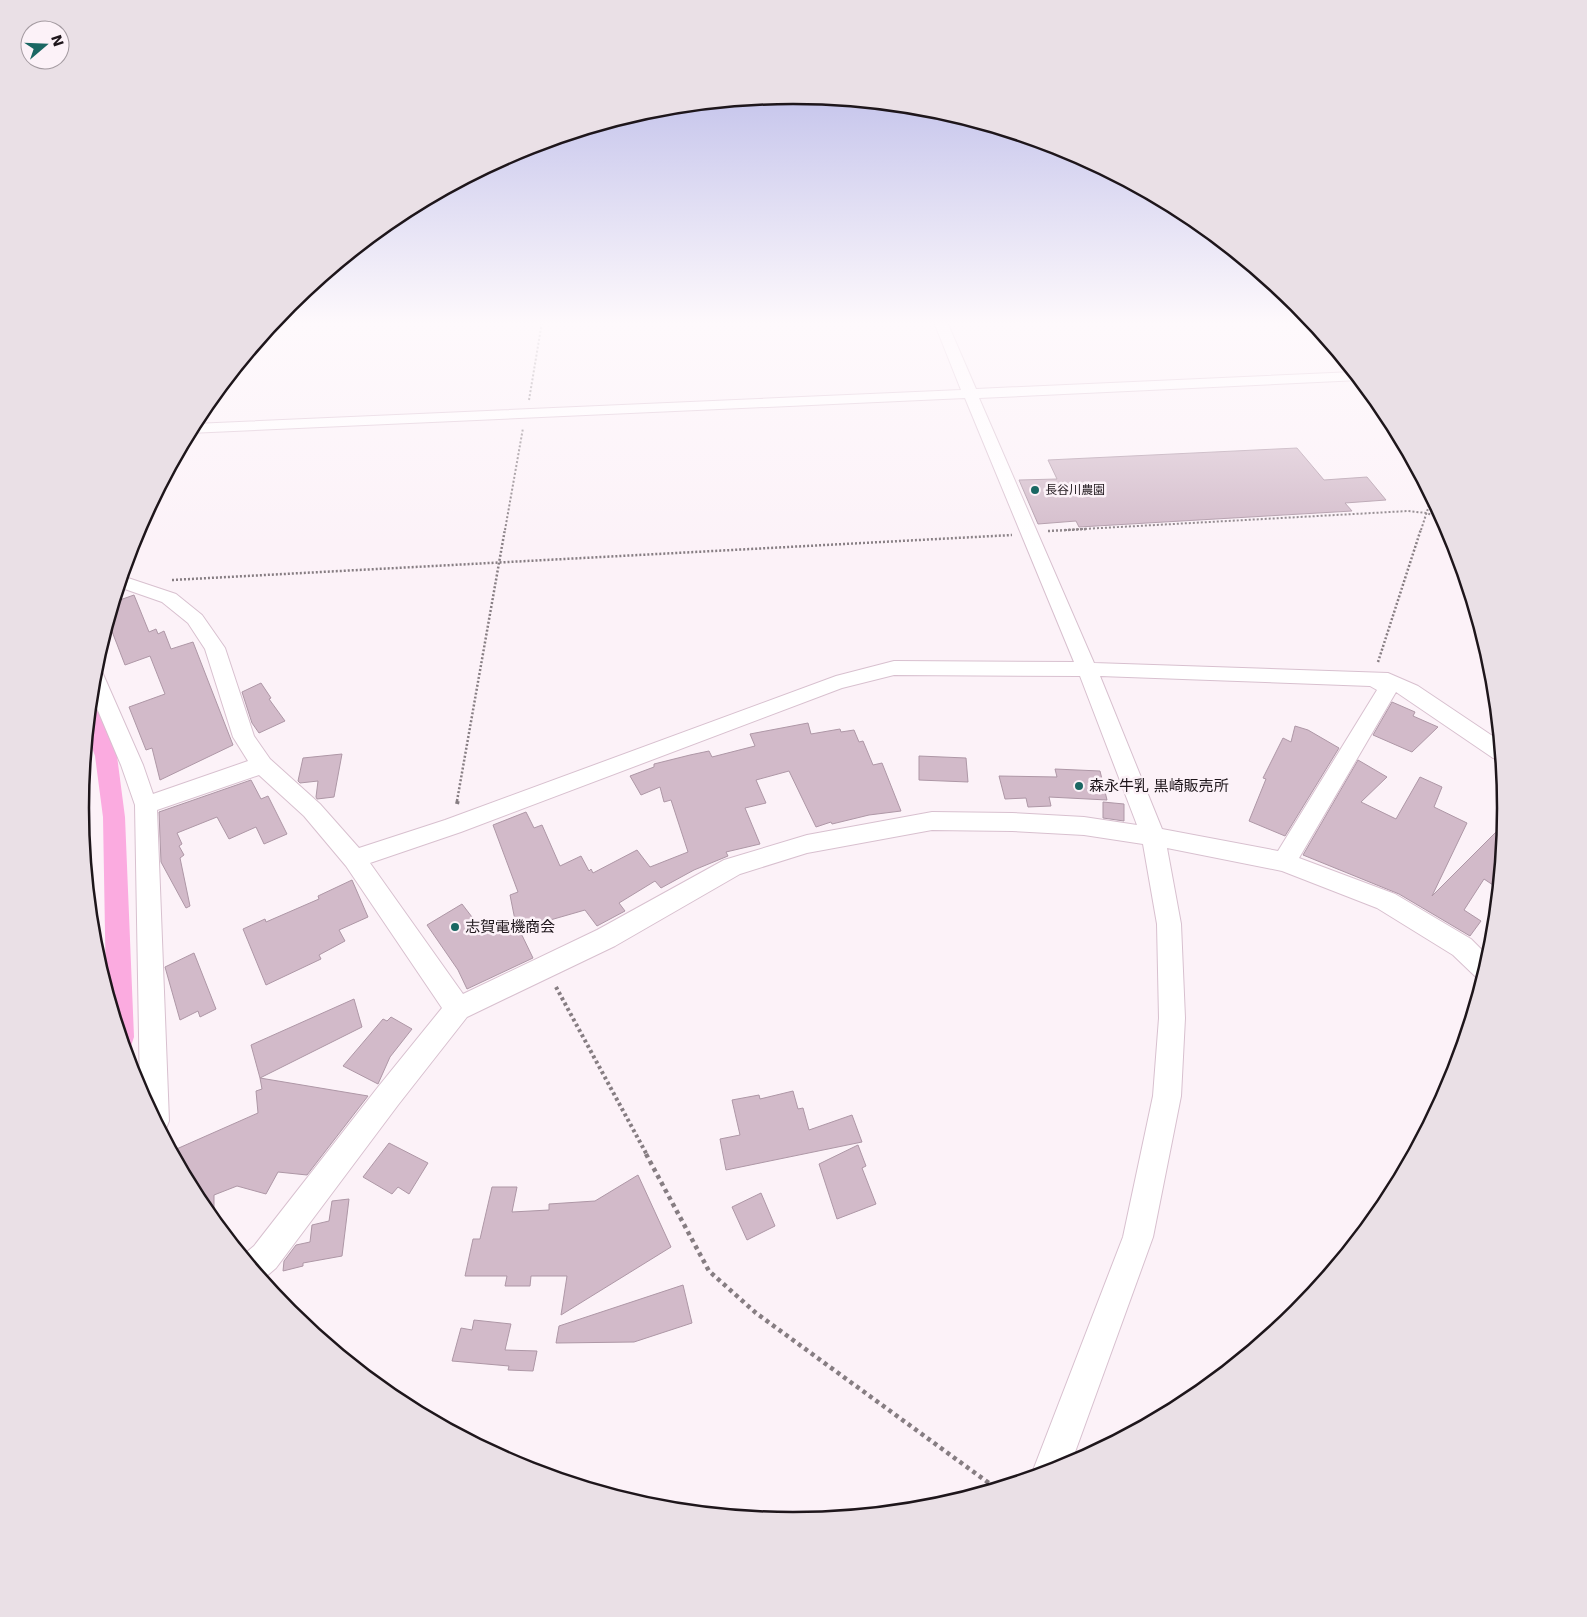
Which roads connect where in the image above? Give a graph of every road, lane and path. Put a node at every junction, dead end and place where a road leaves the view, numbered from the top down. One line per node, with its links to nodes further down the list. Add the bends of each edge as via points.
1 (530, 397): 4 (path)
2 (889, 397): 4 (street)
3 (971, 397): 9 (street)
4 (527, 413): 5 (street); 10 (path)
5 (201, 429)
6 (1429, 504): 7 (path)
7 (1426, 512): 8 (path); 9 (path, via 1080,528); 14 (path)
8 (1434, 515)
9 (1030, 534): 10 (path); 13 (street)
10 (499, 562): 11 (path); 19 (path)
11 (168, 580)
12 (126, 582): 17 (street, via 169,598 195,619 215,648 244,737)
13 (1087, 669): 14 (street); 19 (street, via 894,668 836,683); 20 (street)
14 (1372, 679): 16 (street, via 1388,680 1411,691); 22 (street, via 1388,688)
15 (99, 689): 18 (street)
16 (1495, 748)
17 (262, 765): 18 (street); 21 (street, via 312,810)
18 (146, 804): 26 (street)
19 (453, 826): 21 (street)
20 (1153, 836): 22 (street); 24 (street, via 1084,826 932,821 807,844 732,866 674,901); 28 (street, via 1170,924 1172,1018 1167,1096 1138,1237)
21 (354, 859): 25 (street)
22 (1284, 862): 23 (street, via 1386,901 1462,947)
23 (1480, 965)
24 (546, 968): 25 (street); 29 (path, via 709,1271 756,1313)
25 (458, 1009): 27 (street, via 266,1257)
26 (155, 1106)
27 (257, 1264)
28 (1054, 1464)
29 (991, 1485)

